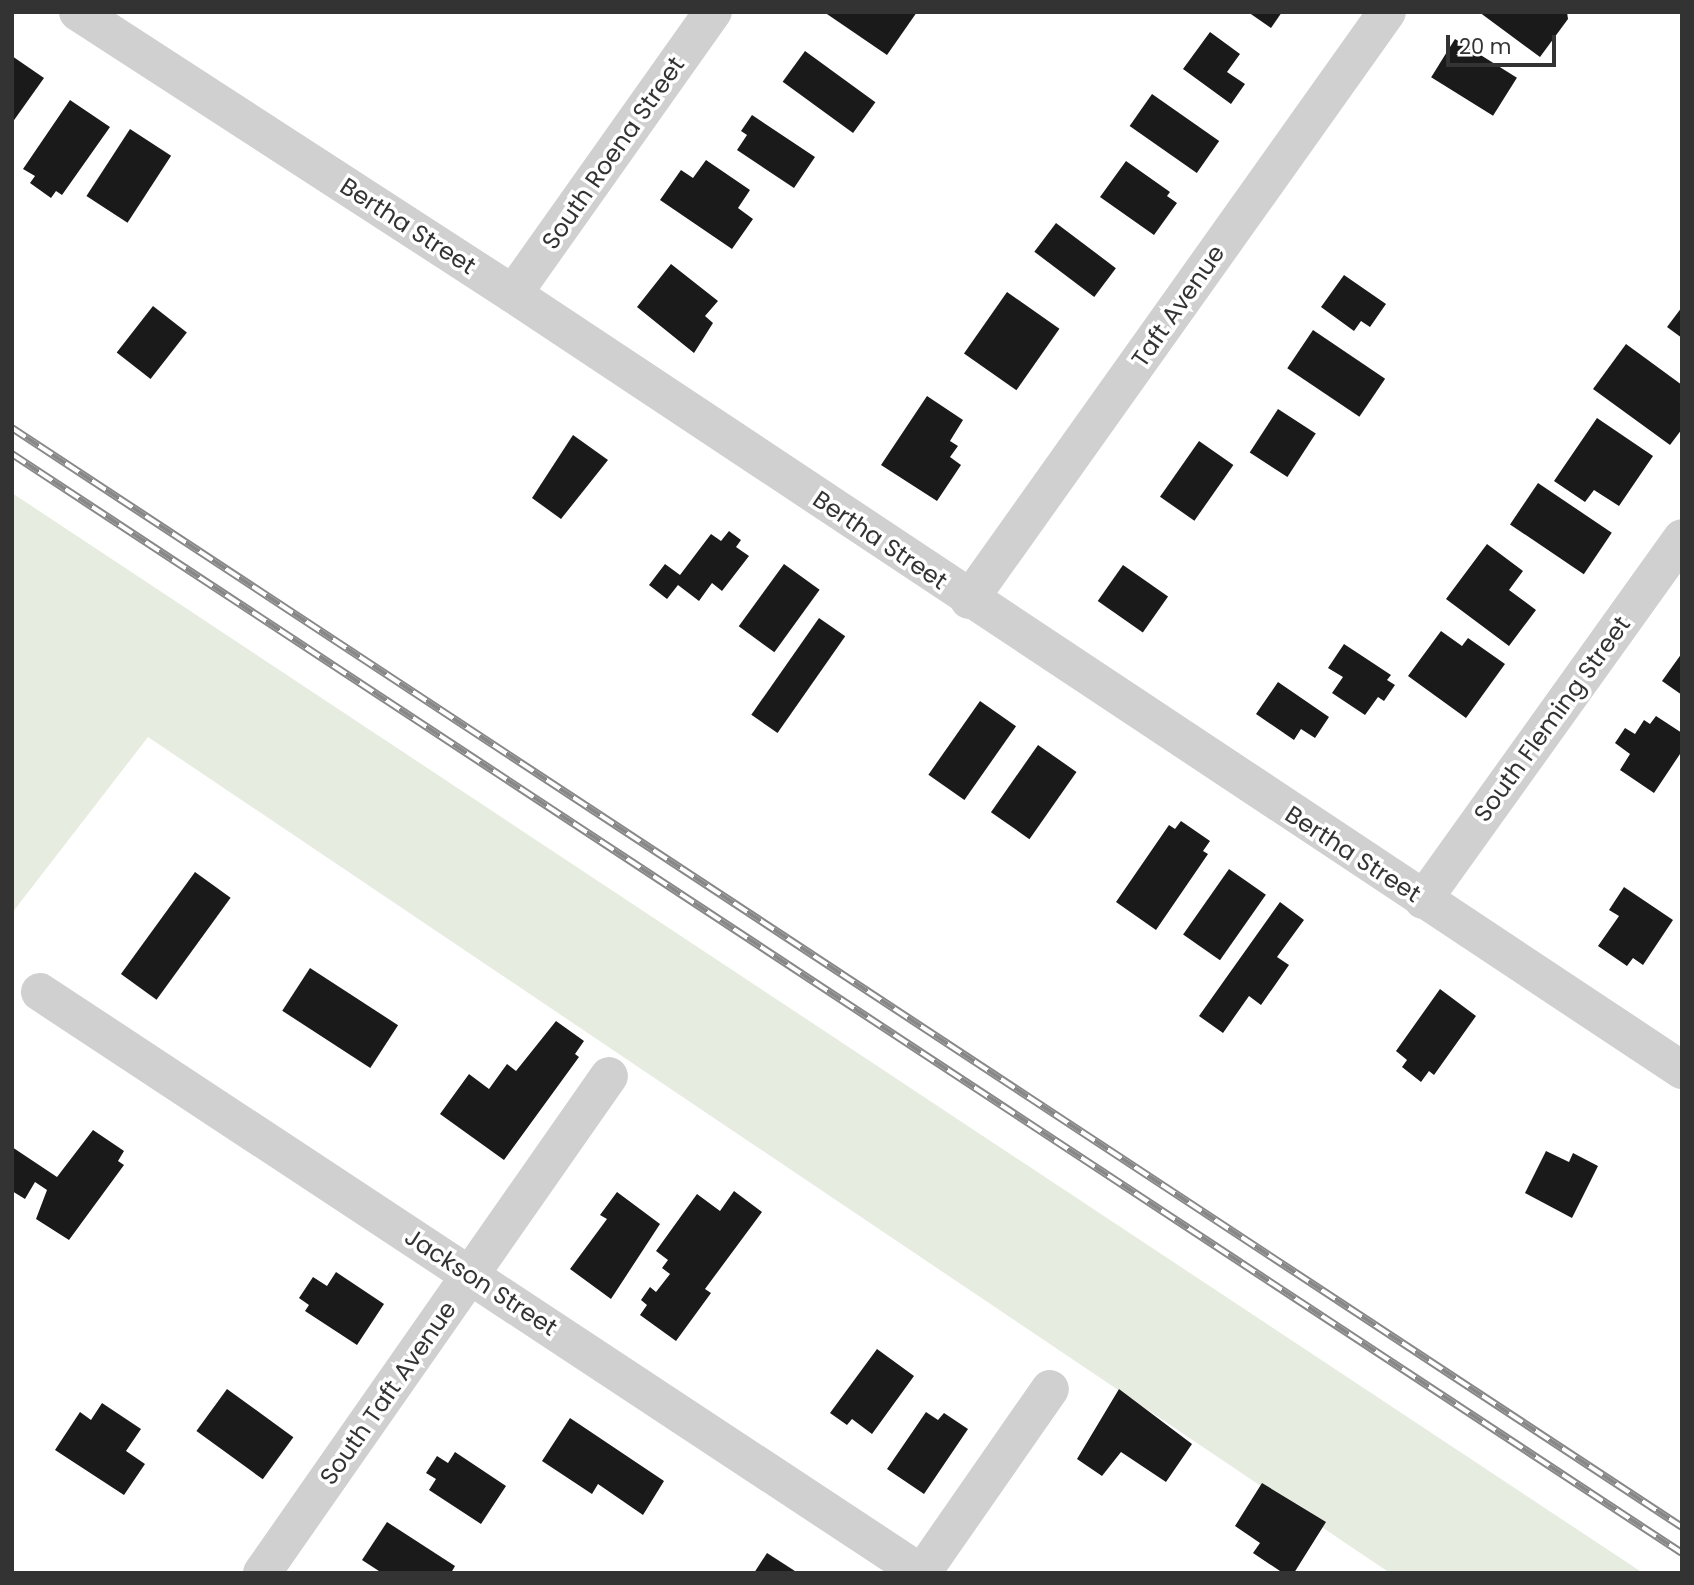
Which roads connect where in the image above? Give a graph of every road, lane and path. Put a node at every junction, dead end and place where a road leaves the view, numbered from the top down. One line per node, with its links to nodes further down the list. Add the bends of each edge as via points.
1 (78, 12): 4 (street, Bertha Street)
2 (713, 12): 4 (street, South Roena Street)
3 (1387, 12): 6 (street, Taft Avenue)
4 (513, 294): 6 (street, Bertha Street)
5 (1682, 538): 7 (street, South Fleming Street)
6 (969, 600): 7 (street, Bertha Street)
7 (1423, 900): 9 (street, Bertha Street)
8 (40, 992): 11 (street, Jackson Street)
9 (1682, 1070)
10 (609, 1076): 11 (street, South Taft Avenue)
11 (470, 1275): 13 (street, South Taft Avenue); 14 (street, Jackson Street)
12 (1050, 1389): 14 (street)
13 (262, 1573)
14 (921, 1573)

